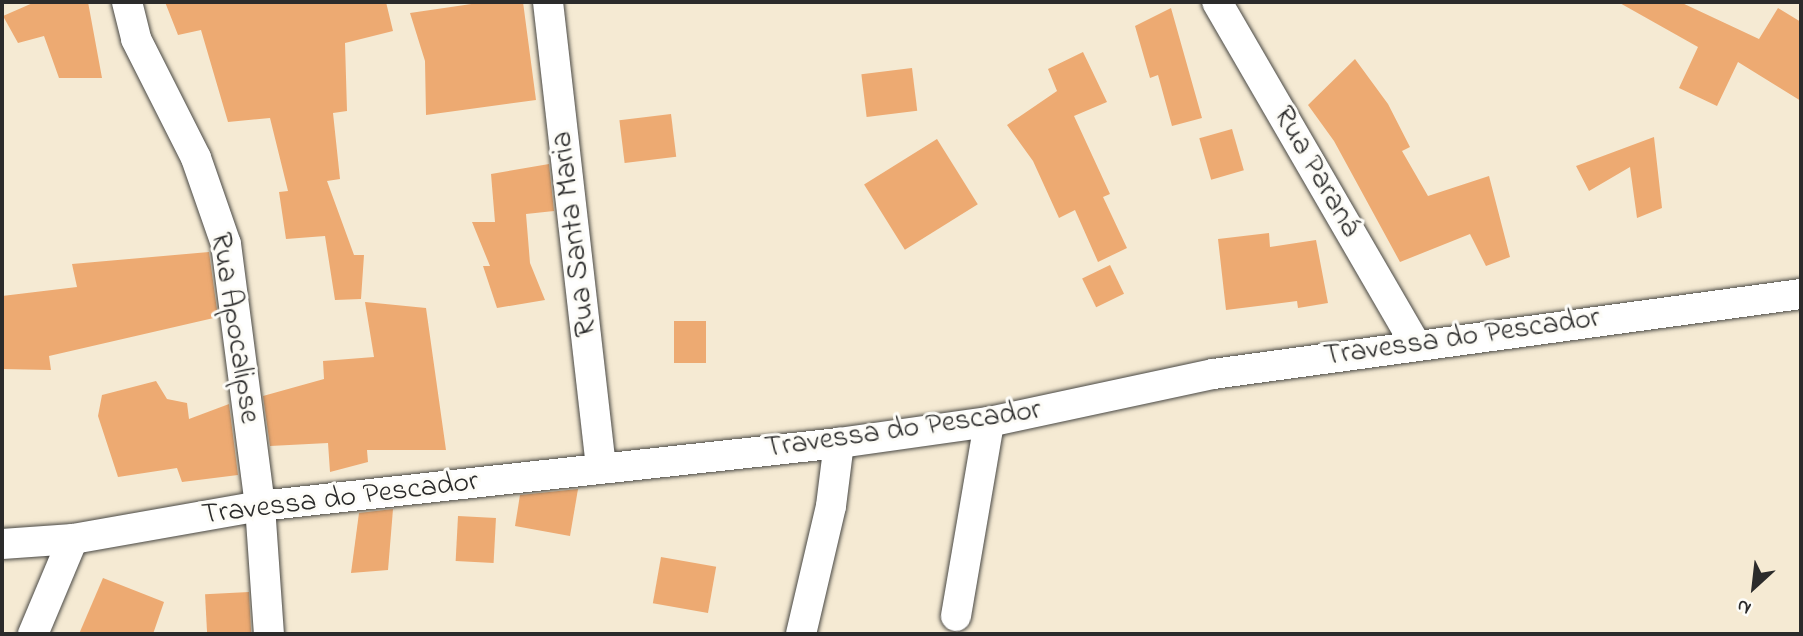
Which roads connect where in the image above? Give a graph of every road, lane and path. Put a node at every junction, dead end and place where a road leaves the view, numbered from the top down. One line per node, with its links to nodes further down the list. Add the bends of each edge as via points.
1 (127, 2): 9 (street, Rua Apocalipse, via 136,39 196,158 226,243)
2 (548, 2): 8 (street, Rua Santa Maria)
3 (1217, 2): 5 (street, Rua Paraná)
4 (1801, 294): 5 (street, Travessa do Pescador)
5 (1415, 343): 6 (street, Travessa do Pescador, via 1213,374)
6 (989, 422): 7 (street, Travessa do Pescador); 12 (street)
7 (839, 443): 8 (street, Travessa do Pescador); 15 (street, via 831,506)
8 (601, 466): 9 (street, Travessa do Pescador)
9 (260, 506): 10 (street, Travessa do Pescador); 14 (street, Rua Apocalipse)
10 (73, 538): 11 (street, Travessa do Pescador); 13 (street)
11 (2, 544)
12 (956, 616)
13 (33, 634)
14 (269, 634)
15 (801, 634)

